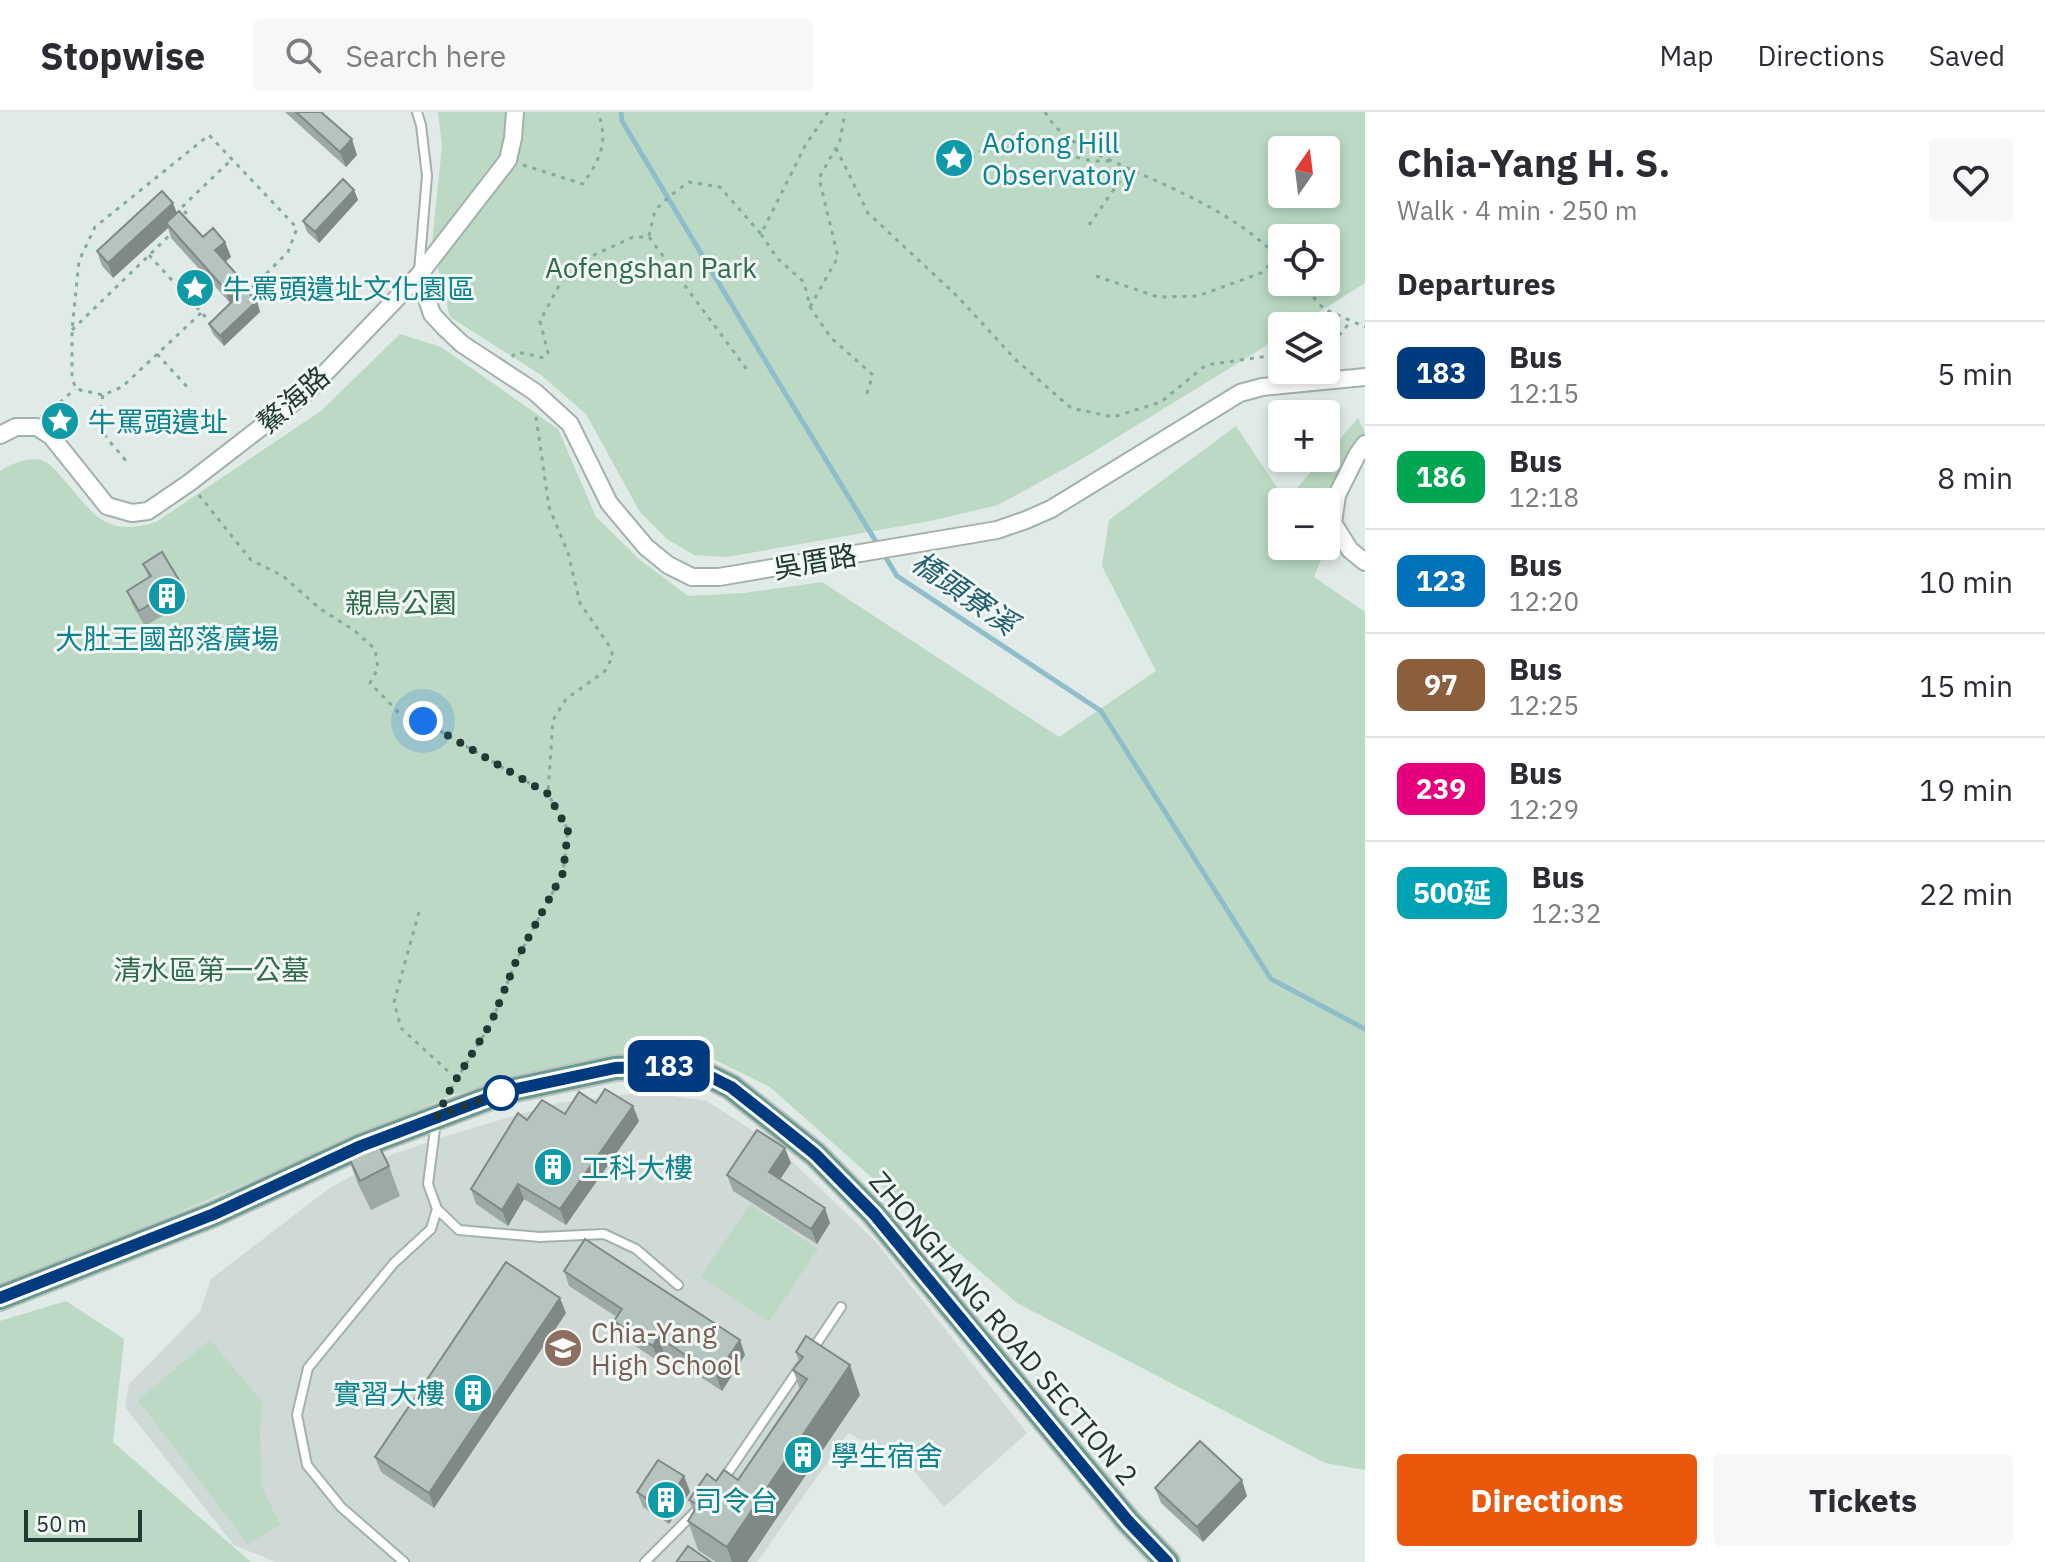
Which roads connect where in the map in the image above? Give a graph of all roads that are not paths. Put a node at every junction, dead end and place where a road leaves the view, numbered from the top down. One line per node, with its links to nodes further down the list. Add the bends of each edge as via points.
1 (417, 112): 3 (lane, via 427,176)
2 (515, 112): 3 (street, 鰲海路, via 508,160)
3 (419, 275): 4 (street, 吳厝路, via 432,314 462,344 535,392 570,424 609,503 646,547 692,577 719,577 997,530 1051,509 1240,393); 5 (street, 鰲海路, via 308,391 148,511 107,506 51,436 37,427 16,427)
4 (1365, 377)
5 (0, 435)
6 (1365, 444): 7 (street, via 1337,495 1333,523)
7 (1365, 562)
8 (437, 1116): 9 (lane, via 428,1184); 11 (main road, ZHONGHANG ROAD SECTION 2, via 214,1214); 17 (main road, ZHONGHANG ROAD SECTION 2, via 507,1091 615,1068 669,1066 699,1071 731,1087 815,1154 874,1214)
9 (437, 1209): 10 (lane, via 459,1230 540,1237 604,1234 636,1249); 15 (lane, via 431,1229 394,1263 308,1368 297,1415 307,1465 341,1507)
10 (678, 1285)
11 (0, 1298)
12 (841, 1307): 13 (lane)
13 (716, 1490)
14 (707, 1500): 16 (lane)
15 (404, 1562)
16 (645, 1562)
17 (1167, 1562)

